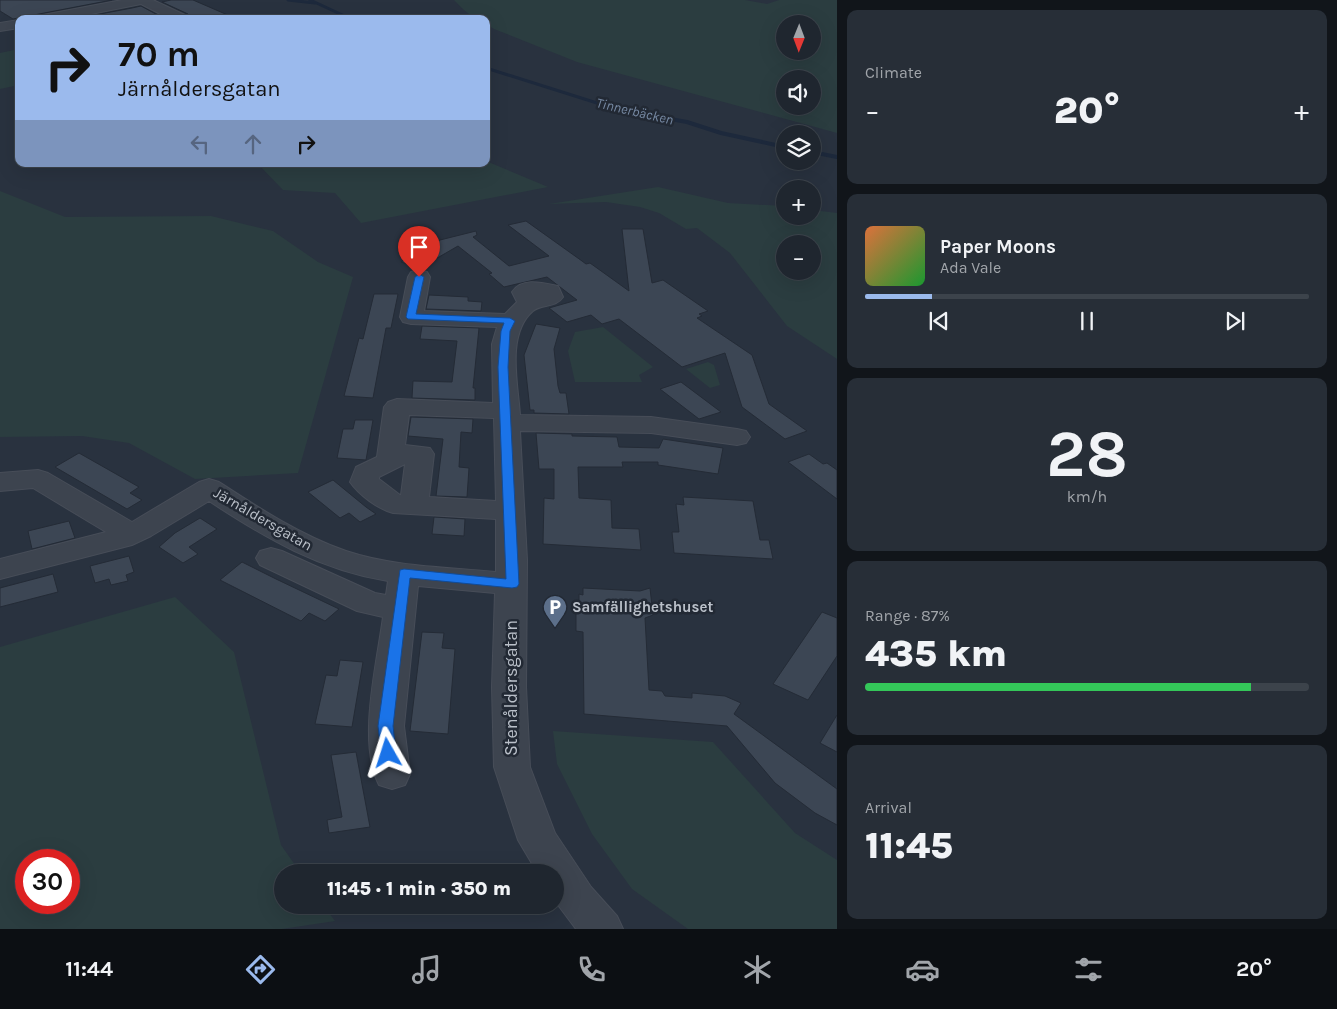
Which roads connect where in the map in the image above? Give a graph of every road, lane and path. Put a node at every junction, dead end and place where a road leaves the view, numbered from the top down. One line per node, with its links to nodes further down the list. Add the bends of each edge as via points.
1 (142, 0): 2 (street); 3 (street)
2 (70, 15)
3 (174, 15)
4 (15, 25): 5 (street)
5 (0, 27)
6 (419, 277): 8 (street, via 411,317)
7 (532, 301): 8 (street)
8 (510, 321): 9 (street, Stenåldersgatan, via 504,344)
9 (506, 417): 10 (street, via 651,425); 12 (street, Stenåldersgatan); 12 (street, via 398,406 390,460 366,473 364,482 393,504)
10 (737, 437)
11 (0, 482): 13 (street, via 38,479)
12 (509, 510): 17 (street, Stenåldersgatan)
13 (132, 534): 15 (street, Järnåldersgatan); 16 (street, Järnåldersgatan, via 209,488 266,524 319,551 354,563)
14 (271, 558): 18 (street, Järnåldersgatan, via 368,603)
15 (0, 569)
16 (404, 573): 17 (street, Järnåldersgatan); 18 (street)
17 (512, 584): 20 (street, Stenåldersgatan, via 512,767 538,840 577,900)
18 (400, 609): 19 (street, via 386,726)
19 (392, 774)
20 (602, 929)

